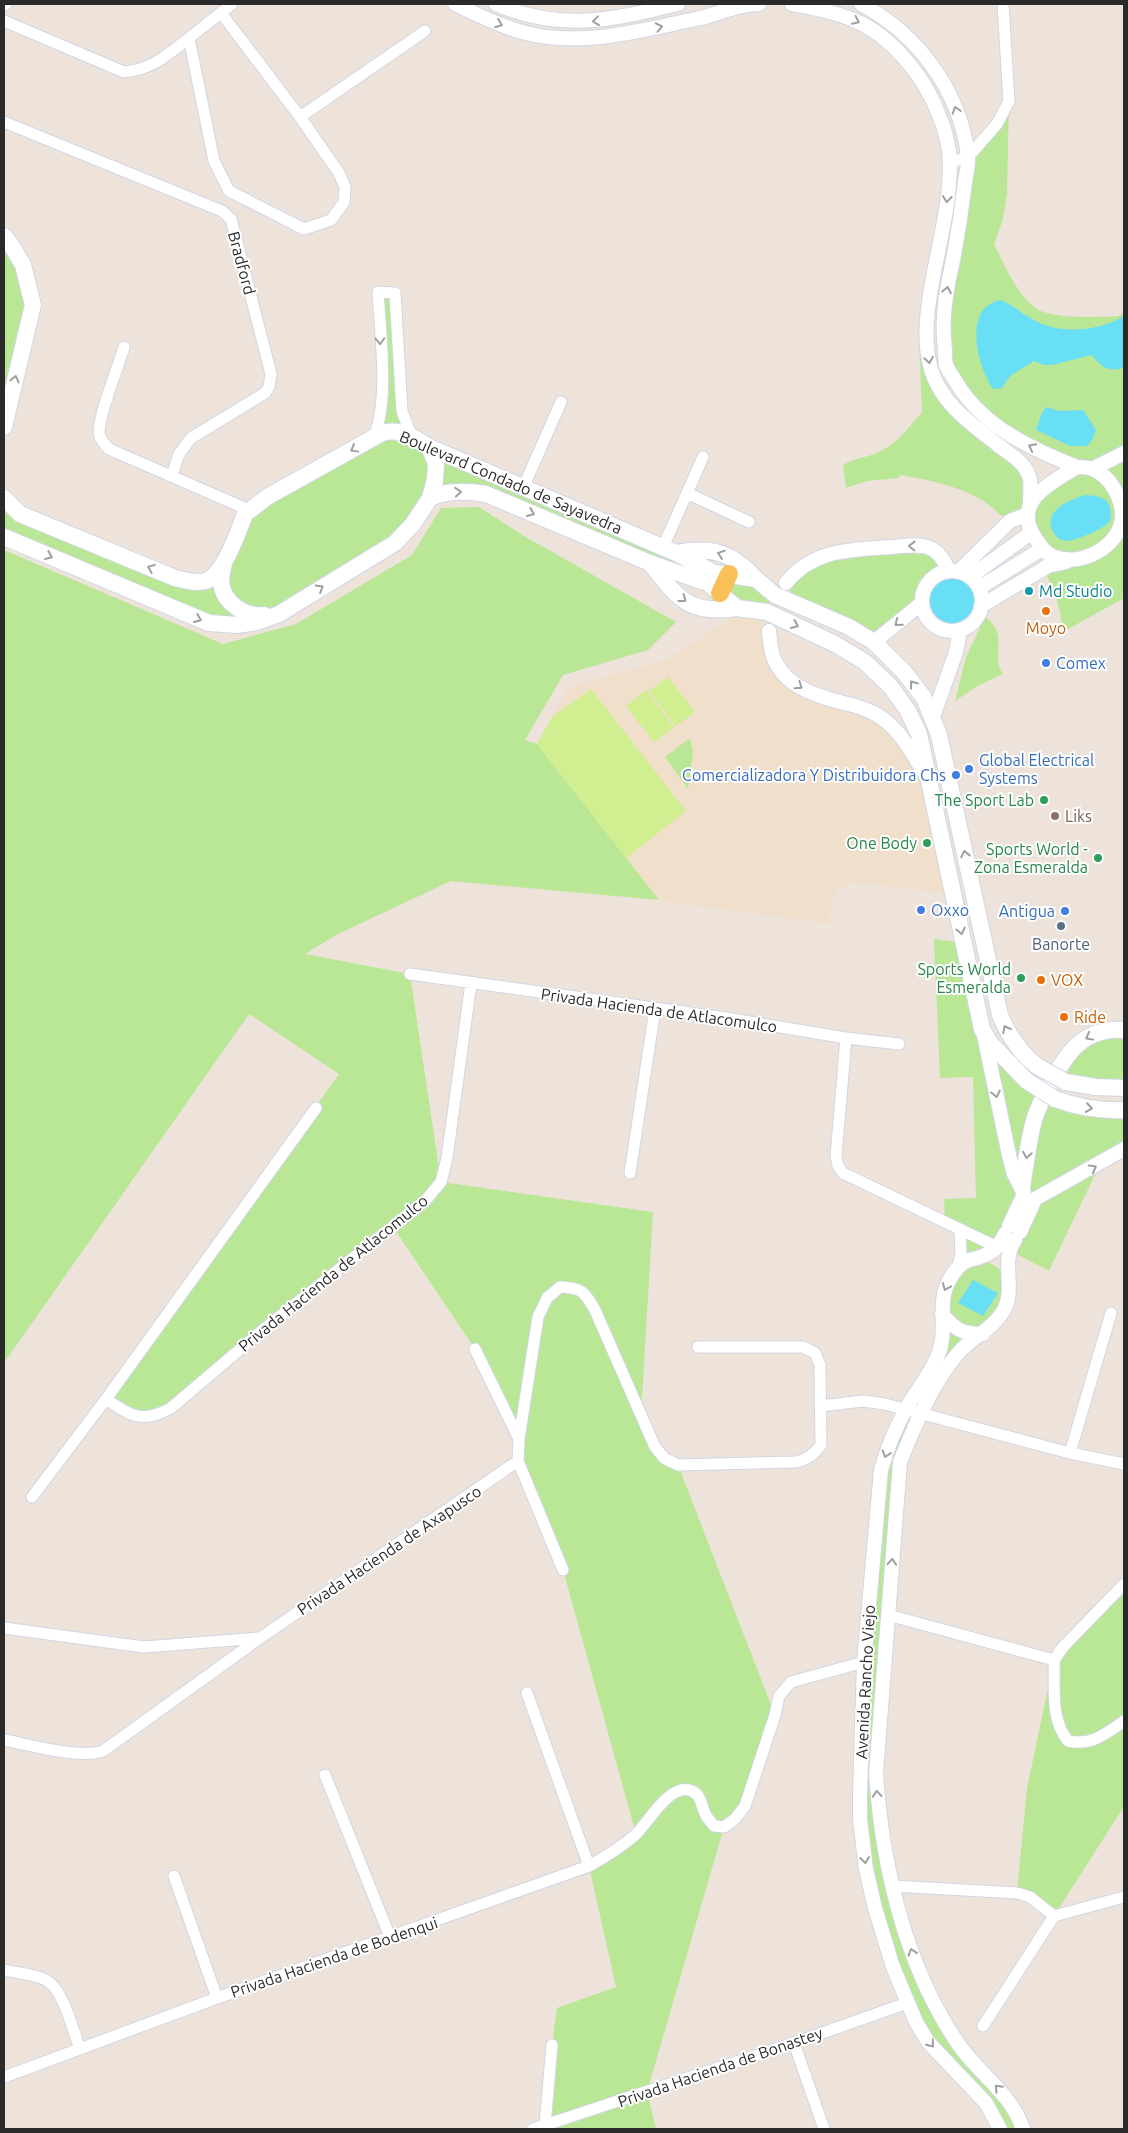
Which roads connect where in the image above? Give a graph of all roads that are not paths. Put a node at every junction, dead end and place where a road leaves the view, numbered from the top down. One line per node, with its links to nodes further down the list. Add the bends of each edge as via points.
1 (232, 4): 10 (street)
2 (455, 4): 5 (street, one-way to 5, via 522,32 562,39 607,37)
3 (496, 4): 9 (street, one-way to 3, via 588,22 549,19 515,12)
4 (678, 4): 9 (street)
5 (759, 4)
6 (792, 4): 17 (street, one-way to 17, via 829,10 857,20 889,41 925,84 938,110)
7 (861, 4): 16 (street, one-way to 7, via 952,99 935,70 913,41 883,16)
8 (1003, 4): 16 (street, via 1009,101 997,124)
9 (642, 9)
10 (221, 13): 13 (street); 14 (street)
11 (4, 21): 13 (street, via 124,72 155,64)
12 (425, 31): 14 (street)
13 (189, 38): 14 (street, via 214,162 229,191 304,229 331,220 344,202 345,187 339,173)
14 (300, 117)
15 (4, 122): 29 (street, Bradford, via 222,211 231,219 271,374 269,387 259,398 191,438 179,454)
16 (968, 157): 17 (street); 27 (street, one-way to 16, via 1036,450 996,427 963,394 946,365 942,330 945,300 960,225)
17 (950, 162): 34 (street, one-way to 34, via 945,218 928,308 926,342 931,370 948,402 1021,462 1030,479)
18 (4, 236): 21 (main road, one-way to 18, via 33,305 23,265)
19 (124, 347): 29 (street, via 99,435 109,449)
20 (561, 402): 30 (street)
21 (4, 427)
22 (411, 435): 23 (main road, Boulevard Condado de Sayavedra, via 390,431); 23 (street, one-way to 23, via 402,411 396,293 378,292 383,406); 24 (main road, Boulevard Condado de Sayavedra)
23 (373, 438): 35 (main road, Boulevard Condado de Sayavedra, one-way to 35)
24 (429, 447): 30 (main road, Boulevard Condado de Sayavedra); 33 (main road, via 436,463)
25 (1124, 453): 28 (street)
26 (703, 457): 31 (street)
27 (1077, 467): 28 (street); 34 (street, via 1041,490)
28 (1092, 469): 37 (street, via 1115,489 1122,518)
29 (172, 475): 35 (street)
30 (523, 488): 40 (main road, Boulevard Condado de Sayavedra)
31 (687, 493): 36 (street); 40 (street)
32 (4, 498): 43 (main road, Boulevard Condado de Sayavedra, one-way to 32, via 206,581 175,578 20,514)
33 (430, 498): 44 (main road, Boulevard Condado de Sayavedra, one-way to 44, via 460,491 486,494); 54 (main road, one-way to 33, via 395,543 413,524)
34 (1029, 508): 38 (street); 45 (street, via 1010,521)
35 (249, 510): 43 (main road, Boulevard Condado de Sayavedra)
36 (749, 522)
37 (1120, 531): 42 (street, via 1095,553)
38 (1028, 535): 41 (street); 45 (street, via 990,563)
39 (4, 537): 54 (main road, one-way to 54, via 209,624 237,626)
40 (670, 550): 46 (main road, Boulevard Condado de Sayavedra); 47 (main road, one-way to 40, via 743,565 720,553 697,549)
41 (1038, 551): 42 (street); 48 (street)
42 (1069, 561): 51 (street, via 1048,566)
43 (224, 562): 54 (main road, via 221,583 228,599 240,611 255,616)
44 (650, 563): 46 (main road, Boulevard Condado de Sayavedra); 52 (main road, Boulevard Condado de Sayavedra, one-way to 52, via 670,588 698,608)
45 (959, 573): 48 (street); 49 (street, one-way to 49, via 930,548 914,545 844,550 810,562 795,572); 50 (street, via 936,576 928,582)
46 (713, 579): 47 (main road); 52 (main road)
47 (756, 579): 49 (main road)
48 (979, 588): 51 (street)
49 (780, 589): 53 (main road); 57 (main road)
50 (922, 603): 55 (street, via 932,624 950,631); 57 (street, one-way to 57)
51 (981, 606): 55 (street, via 977,618)
52 (737, 608): 53 (main road, Boulevard Condado de Sayavedra)
53 (767, 612): 59 (main road, Boulevard Condado de Sayavedra, one-way to 59, via 843,648 865,662 891,687 920,734)
54 (279, 614)
55 (960, 630): 58 (street, via 956,652)
56 (769, 631): 59 (street, one-way to 59, via 772,655 785,675 799,688 880,716 897,731)
57 (874, 642): 58 (main road, one-way to 57, via 924,698 904,672)
58 (933, 717): 67 (main road, one-way to 58, bridge, via 1066,1082 1030,1061 1008,1032 1000,1015)
59 (929, 779): 63 (main road, Boulevard Condado de Sayavedra, one-way to 63)
60 (410, 974): 61 (street, Privada Hacienda de Atlacomulco)
61 (471, 983): 62 (street, Privada Hacienda de Atlacomulco); 83 (street, Privada Hacienda de Atlacomulco, via 447,1158 441,1182 426,1201 170,1408 156,1416 144,1417 127,1413)
62 (656, 1009): 65 (street, Privada Hacienda de Atlacomulco); 71 (street, Privada Hacienda de Atlacomulco)
63 (982, 1029): 69 (main road, one-way to 69, bridge, via 990,1043 1027,1081 1055,1099 1072,1105); 72 (street, one-way to 72, via 1008,1155)
64 (1124, 1030): 72 (main road, one-way to 72, via 1108,1029 1093,1034 1079,1042 1062,1061 1033,1123)
65 (846, 1038): 66 (street, Privada Hacienda de Atlacomulco); 73 (street, via 836,1156 838,1166 843,1173)
66 (898, 1044)
67 (1124, 1088)
68 (316, 1108): 83 (street)
69 (1124, 1110)
70 (1124, 1149): 72 (street, one-way to 70)
71 (630, 1174)
72 (1027, 1194): 74 (street, Avenida Rancho Viejo)
73 (960, 1230): 74 (street); 76 (street)
74 (1009, 1236): 75 (street, via 991,1253); 77 (street, Avenida Rancho Viejo)
75 (981, 1256): 76 (street, via 970,1258); 77 (street, via 1001,1266)
76 (958, 1266): 79 (street, Avenida Rancho Viejo, one-way to 79, via 943,1296)
77 (1008, 1275): 80 (street, Avenida Rancho Viejo, via 1009,1293 1005,1309)
78 (1111, 1313): 88 (street)
79 (942, 1314): 80 (street, via 967,1334); 85 (street, Avenida Rancho Viejo, via 943,1341 938,1356)
80 (983, 1334): 86 (street, Avenida Rancho Viejo, via 952,1361)
81 (698, 1347): 84 (street, via 803,1347 815,1353 820,1365)
82 (475, 1349): 87 (street)
83 (106, 1399): 91 (street)
84 (820, 1406): 85 (street, via 864,1401); 87 (street, via 821,1445 805,1460 678,1464 664,1458 644,1424 596,1310 577,1288 560,1287 547,1298 538,1316)
85 (906, 1410): 86 (street); 94 (street, Avenida Rancho Viejo, one-way to 94, via 881,1470)
86 (920, 1414): 88 (street); 95 (street, Avenida Rancho Viejo, one-way to 86, via 900,1462)
87 (519, 1439): 89 (street)
88 (1070, 1453): 90 (street)
89 (518, 1461): 92 (street); 98 (street, Privada Hacienda de Axapusco)
90 (1124, 1464)
91 (32, 1497)
92 (563, 1570)
93 (1124, 1584): 99 (street, via 1062,1647)
94 (870, 1593): 95 (street); 100 (street, Avenida Rancho Viejo)
95 (890, 1593): 96 (street, Avenida Rancho Viejo)
96 (888, 1615): 99 (street); 103 (street, Avenida Rancho Viejo)
97 (4, 1628): 98 (street, via 144,1646)
98 (260, 1638): 105 (street, Privada Hacienda de Axapusco, via 103,1751 78,1753)
99 (1054, 1660): 104 (street, via 1056,1717 1059,1730 1068,1741 1088,1742)
100 (864, 1662): 102 (street, Avenida Rancho Viejo); 107 (street, Privada Hacienda de Bodenqui, via 791,1682 784,1688 745,1806 724,1827 714,1826 693,1791 682,1789 672,1794 615,1852)
101 (527, 1693): 107 (street)
102 (862, 1694): 103 (street); 115 (street, Avenida Rancho Viejo, one-way to 115, via 860,1819 866,1869 893,1967)
103 (882, 1694): 109 (street, Avenida Rancho Viejo, one-way to 103, via 879,1818 876,1773)
104 (1124, 1721)
105 (4, 1740)
106 (325, 1775): 112 (street, Privada Hacienda de Bodenqui)
107 (589, 1866): 112 (street, Privada Hacienda de Bodenqui)
108 (174, 1876): 114 (street, Privada Hacienda de Bodenqui)
109 (893, 1886): 111 (street, via 1017,1893 1030,1896); 116 (street, Avenida Rancho Viejo, one-way to 109, via 914,1959)
110 (1124, 1897): 111 (street)
111 (1054, 1916): 118 (street)
112 (390, 1937): 114 (street, Privada Hacienda de Bodenqui)
113 (4, 1970): 121 (street, via 37,1977 55,1988)
114 (217, 1998): 121 (street, Privada Hacienda de Bodenqui)
115 (907, 2003): 117 (street, Avenida Rancho Viejo); 119 (street, Privada Hacienda de Bonastey)
116 (936, 2009): 117 (street, via 932,2020 925,2024); 127 (street, Avenida Rancho Viejo, one-way to 116, via 1009,2100 959,2045)
117 (916, 2022): 126 (street, Avenida Rancho Viejo, one-way to 126, via 928,2042 986,2103)
118 (983, 2026)
119 (794, 2043): 123 (street, Privada Hacienda de Bonastey); 125 (street)
120 (552, 2045): 123 (street)
121 (80, 2049): 122 (street, Privada Hacienda de Bodenqui)
122 (4, 2077)
123 (545, 2125): 124 (street, Privada Hacienda de Bonastey)
124 (533, 2129)
125 (824, 2129)
126 (1000, 2129)
127 (1022, 2129)

